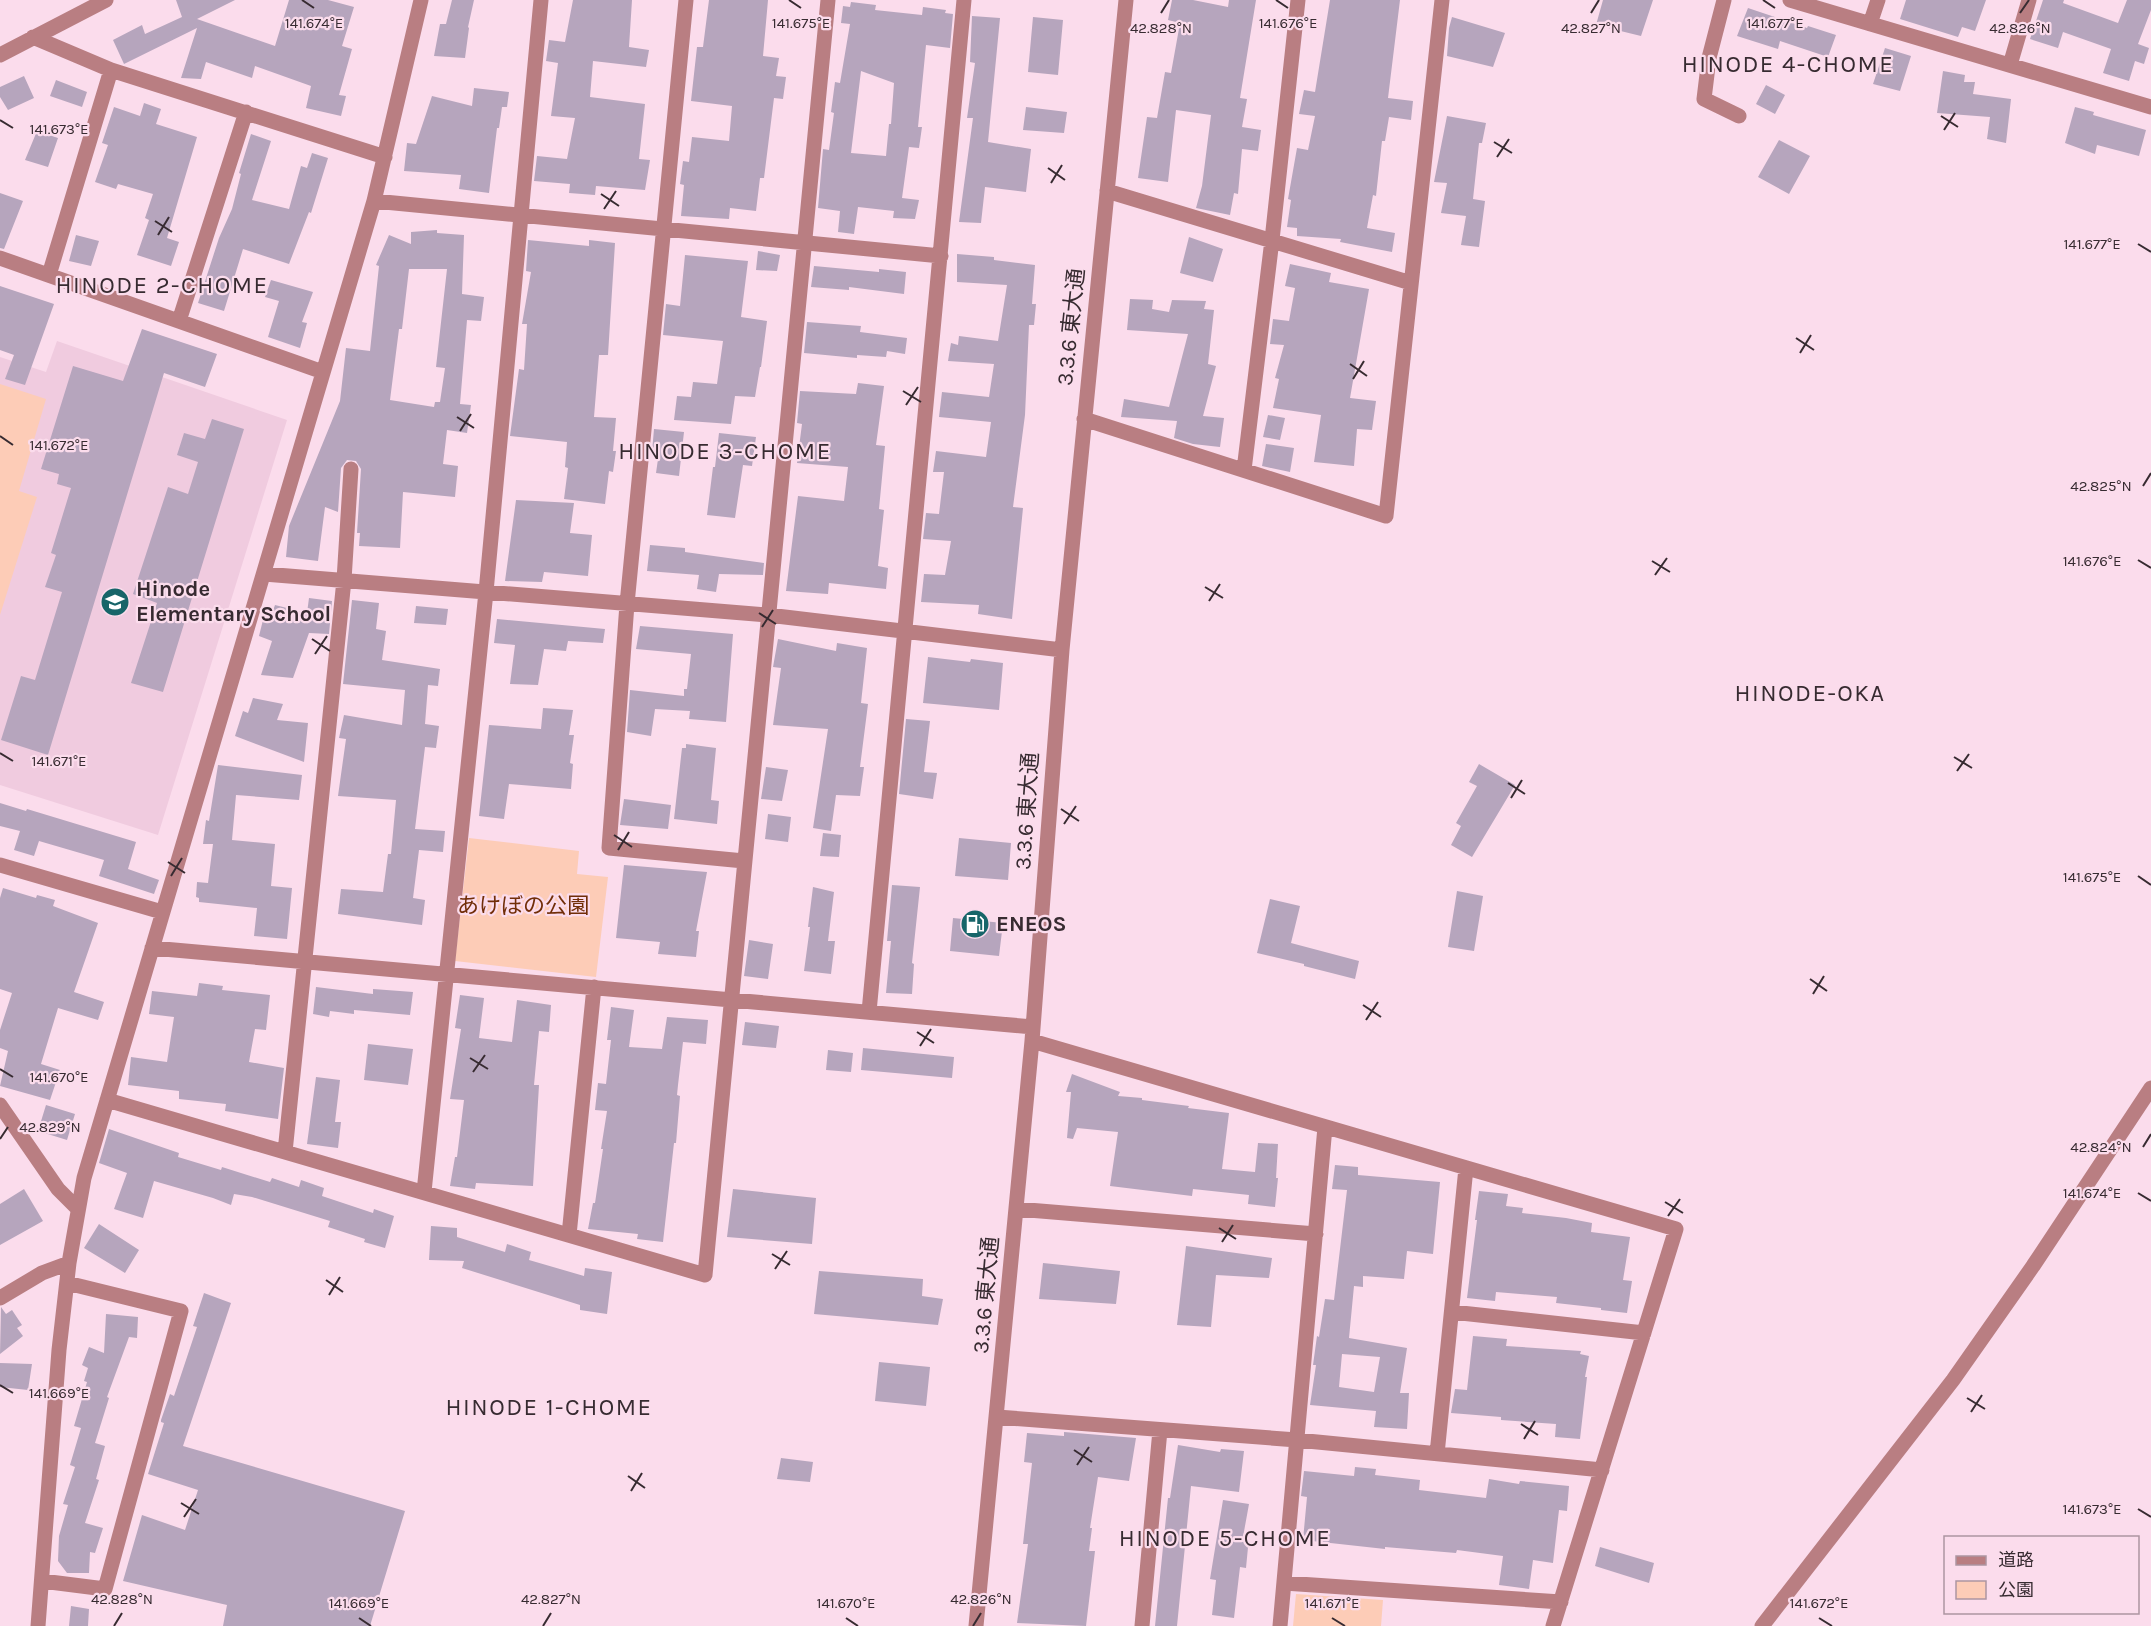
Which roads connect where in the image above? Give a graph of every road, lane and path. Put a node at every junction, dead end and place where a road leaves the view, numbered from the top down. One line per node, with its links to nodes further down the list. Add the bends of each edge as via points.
1 (106, 0): 15 (street)
2 (421, 0): 22 (street)
3 (541, 0): 25 (street)
4 (686, 0): 26 (street)
5 (828, 0): 28 (street)
6 (964, 0): 29 (street)
7 (1126, 0): 23 (street, 3.3.6 東大通)
8 (1298, 0): 27 (street)
9 (1442, 0): 32 (street)
10 (1724, 0): 21 (street, via 1709,58 1704,99)
11 (1790, 0): 14 (street)
12 (1878, 0): 14 (street)
13 (2029, 0): 17 (street)
14 (1870, 24): 17 (street)
15 (33, 37): 16 (street); 18 (street)
16 (3, 50)
17 (2010, 65): 19 (street)
18 (111, 69): 20 (street); 31 (street)
19 (2151, 107)
20 (246, 112): 22 (street); 33 (street)
21 (1738, 116)
22 (385, 157): 24 (street)
23 (1107, 191): 27 (street); 35 (street, 3.3.6 東大通)
24 (374, 201): 25 (street); 34 (street)
25 (520, 215): 26 (street); 40 (street)
26 (663, 230): 28 (street); 41 (street)
27 (1272, 240): 32 (street); 37 (street)
28 (804, 244): 29 (street); 42 (street)
29 (941, 256): 43 (street)
30 (0, 258): 31 (street)
31 (49, 275): 33 (street)
32 (1411, 283): 37 (street, via 1386,516)
33 (179, 321): 34 (street)
34 (323, 372): 38 (street)
35 (1084, 419): 37 (street); 44 (street, 3.3.6 東大通)
36 (351, 469): 39 (street)
37 (1244, 470)
38 (264, 574): 39 (street); 47 (street)
39 (344, 580): 40 (street); 49 (street)
40 (486, 592): 41 (street); 50 (street)
41 (627, 604): 42 (street); 45 (street, via 609,848)
42 (768, 615): 43 (street); 45 (street)
43 (906, 631): 44 (street); 53 (street)
44 (1062, 650): 54 (street, 3.3.6 東大通)
45 (744, 861): 52 (street)
46 (0, 865): 47 (street)
47 (162, 912): 48 (street)
48 (152, 948): 49 (street); 56 (street)
49 (305, 962): 50 (street); 59 (street)
50 (446, 974): 51 (street); 61 (street)
51 (594, 987): 52 (street); 65 (street)
52 (731, 1000): 53 (street); 65 (street, via 705,1275)
53 (869, 1012): 54 (street)
54 (1032, 1034): 58 (street); 63 (street, 3.3.6 東大通)
55 (2151, 1088): 84 (street, via 1953,1380)
56 (107, 1100): 59 (street); 62 (street)
57 (0, 1105): 62 (street, via 58,1188)
58 (1325, 1127): 60 (street); 64 (street)
59 (285, 1152): 61 (street)
60 (1466, 1168): 69 (street); 70 (street, via 1676,1229)
61 (423, 1192): 65 (street)
62 (78, 1209): 66 (street)
63 (1016, 1209): 64 (street); 71 (street, 3.3.6 東大通)
64 (1316, 1234): 73 (street)
65 (568, 1235)
66 (69, 1263): 67 (street); 68 (street, via 42,1273)
67 (67, 1283): 76 (street); 76 (street, via 181,1311 105,1589)
68 (0, 1298)
69 (1452, 1312): 70 (street); 74 (street)
70 (1644, 1333): 75 (street)
71 (997, 1417): 72 (street); 80 (street, 3.3.6 東大通)
72 (1160, 1430): 73 (street); 81 (street)
73 (1297, 1440): 74 (street); 77 (street)
74 (1437, 1454): 75 (street)
75 (1602, 1470): 78 (street)
76 (42, 1581): 79 (street)
77 (1284, 1583): 78 (street); 82 (street)
78 (1561, 1602): 83 (street)
79 (38, 1626)
80 (976, 1626)
81 (1142, 1626)
82 (1280, 1626)
83 (1553, 1626)
84 (1762, 1626)

